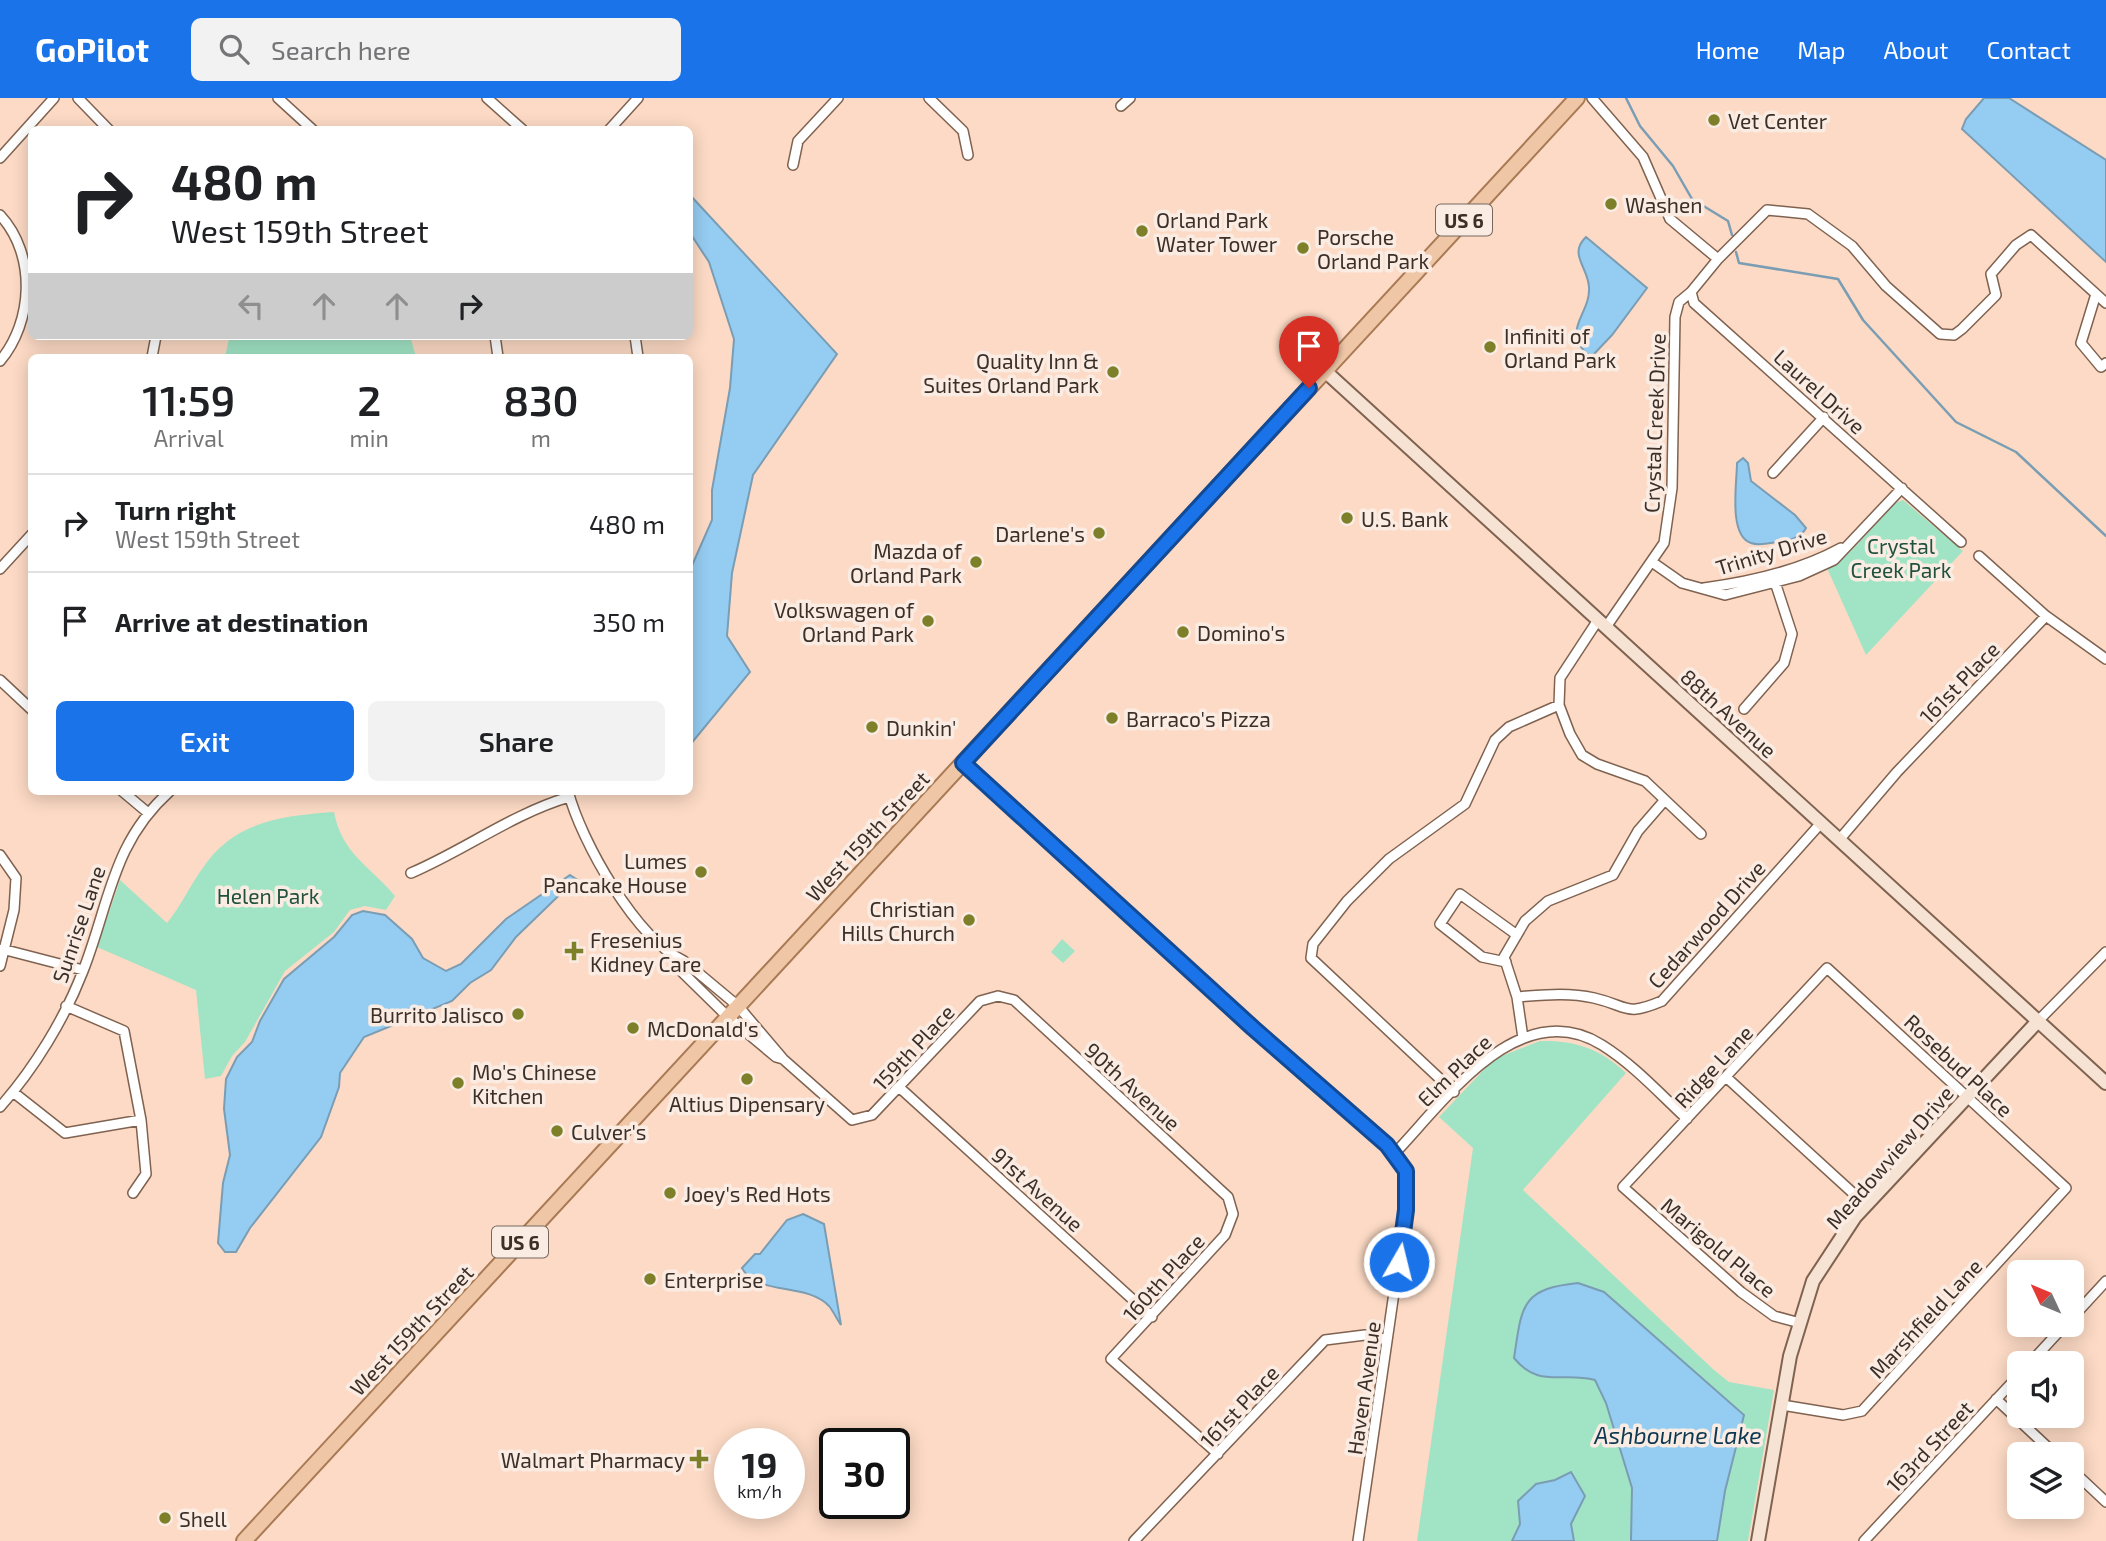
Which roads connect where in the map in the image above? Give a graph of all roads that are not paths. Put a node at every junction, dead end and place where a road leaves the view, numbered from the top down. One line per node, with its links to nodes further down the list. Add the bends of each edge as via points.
1 (54, 98): 12 (street)
2 (78, 98): 13 (street)
3 (278, 98): 14 (street)
4 (487, 98): 15 (street)
5 (638, 98): 16 (street)
6 (838, 98): 20 (street, via 798,141)
7 (929, 98): 18 (street, via 963,131)
8 (1130, 98): 11 (street)
9 (1577, 98): 28 (main road, West 159th Street / US 6)
10 (1592, 98): 22 (street, via 1643,157 1670,219)
11 (1121, 107)
12 (29, 126)
13 (105, 126)
14 (309, 126)
15 (518, 126)
16 (613, 126)
17 (28, 127): 19 (street)
18 (968, 155)
19 (0, 158)
20 (793, 165)
21 (0, 215): 26 (street, via 20,249 26,279 24,316 14,345)
22 (1718, 259): 23 (street); 24 (street, via 1767,210 1808,214 1852,246 1886,286 1940,334 1954,335 1996,295 1991,274 2015,245 2031,235)
23 (1691, 292): 29 (street, Laurel Drive, via 1694,303); 36 (street, Crystal Creek Drive, via 1679,303 1675,317 1672,488 1664,543)
24 (2096, 294): 25 (street); 27 (street, via 2081,343 2102,367)
25 (2106, 303)
26 (0, 361)
27 (2106, 363)
28 (1325, 371): 42 (street, 88th Avenue); 48 (main road, West 159th Street / US 6)
29 (1824, 417): 30 (street); 31 (street, Laurel Drive)
30 (1773, 473)
31 (1902, 488): 33 (street, Trinity Drive); 34 (street, Laurel Drive)
32 (28, 538): 37 (street)
33 (1851, 542): 38 (street, Trinity Drive, via 1831,554); 39 (street, Trinity Drive, via 1817,570)
34 (1961, 542)
35 (1979, 556): 41 (street)
36 (1652, 562): 40 (street, Trinity Drive); 42 (street, Crystal Creek Drive)
37 (0, 569)
38 (1772, 573): 39 (street); 40 (street, Trinity Drive)
39 (1776, 583): 40 (street, Trinity Drive, via 1725,595); 47 (street, via 1792,634 1784,663)
40 (1699, 588)
41 (2046, 616): 43 (street); 57 (street, 161st Place)
42 (1602, 623): 45 (street, Crystal Creek Drive, via 1560,678); 55 (street, 88th Avenue)
43 (2106, 659)
44 (0, 680): 46 (street)
45 (1559, 705): 53 (street, via 1582,755 1645,781); 78 (street, via 1508,727 1495,740 1465,804 1389,859 1313,944 1311,958)
46 (28, 706)
47 (1744, 709)
48 (963, 763): 71 (main road, West 159th Street / US 6); 84 (street, Haven Avenue)
49 (127, 795): 54 (street)
50 (166, 795): 54 (street, Sunrise Lane)
51 (566, 795): 59 (street)
52 (568, 795): 63 (street, via 589,844 628,908)
53 (1664, 801): 56 (street); 60 (street, via 1638,831 1613,875 1548,901 1525,921)
54 (147, 812): 67 (street, Sunrise Lane, via 121,854)
55 (1821, 823): 57 (street, 88th Avenue); 69 (street, Cedarwood Drive, via 1662,1001 1638,1011 1596,998 1556,993)
56 (1701, 834)
57 (1839, 839): 72 (street, 88th Avenue)
58 (0, 855): 61 (street, via 16,878 14,910)
59 (411, 873)
60 (1517, 935): 64 (street, via 1504,957); 64 (street, via 1460,894 1440,923 1482,957)
61 (2, 949): 65 (street); 67 (street)
62 (2106, 952): 72 (street)
63 (675, 957): 71 (street); 71 (street, via 677,967)
64 (1506, 962): 69 (street)
65 (0, 966)
66 (1827, 968): 75 (street, Ridge Lane); 80 (street, Rosebud Place)
67 (83, 970): 70 (street, Sunrise Lane)
68 (998, 996): 77 (street, 159th Place, via 980,1001); 89 (street, 90th Avenue, via 1014,1000 1228,1197)
69 (1517, 997): 73 (street)
70 (66, 1006): 79 (street, Sunrise Lane); 82 (street, via 124,1031)
71 (733, 1012): 74 (street); 74 (street); 104 (main road, West 159th Street / US 6)
72 (2038, 1021): 76 (street, 88th Avenue); 80 (street, Meadowview Drive)
73 (1523, 1038): 78 (street, Elm Place, via 1489,1056); 83 (street, Elm Place, via 1572,1033 1600,1043)
74 (783, 1059): 77 (street, 159th Place, via 852,1120 872,1115)
75 (1726, 1077): 83 (street, Ridge Lane); 88 (street)
76 (2106, 1083)
77 (900, 1088): 92 (street, 91st Avenue)
78 (1454, 1092): 84 (street, Elm Place)
79 (13, 1093): 81 (street, Sunrise Lane); 82 (street, via 65,1133)
80 (1968, 1096): 86 (street, Rosebud Place); 88 (street, Meadowview Drive)
81 (0, 1107)
82 (141, 1119): 87 (street, via 146,1174)
83 (1687, 1119): 85 (street, Ridge Lane)
84 (1394, 1154): 95 (street, Haven Avenue, via 1406,1171 1406,1210)
85 (1623, 1187): 93 (street, Marigold Place, via 1741,1293 1774,1316)
86 (2066, 1188): 99 (street, Marshfield Lane, via 1863,1411 1843,1415)
87 (133, 1193)
88 (1866, 1205): 93 (street, Meadowview Drive, via 1813,1281)
89 (1233, 1214): 92 (street, 160th Place, via 1225,1235)
90 (2106, 1281): 91 (street)
91 (2084, 1305)
92 (1152, 1317): 101 (street, 160th Place, via 1111,1359)
93 (1800, 1323): 99 (street, Meadowview Drive)
94 (2054, 1337): 96 (street)
95 (1387, 1340): 101 (street, 161st Place, via 1366,1335 1325,1340); 106 (street, Haven Avenue)
96 (2041, 1351)
97 (2007, 1388): 98 (street, 163rd Street)
98 (1996, 1399): 100 (street); 108 (street, 163rd Street)
99 (1782, 1405): 107 (street, Meadowview Drive)
100 (2042, 1442)
101 (1218, 1454): 105 (street, 161st Place)
102 (2084, 1481): 103 (street)
103 (2106, 1502)
104 (244, 1541)
105 (1134, 1541)
106 (1358, 1541)
107 (1758, 1541)
108 (1864, 1541)

